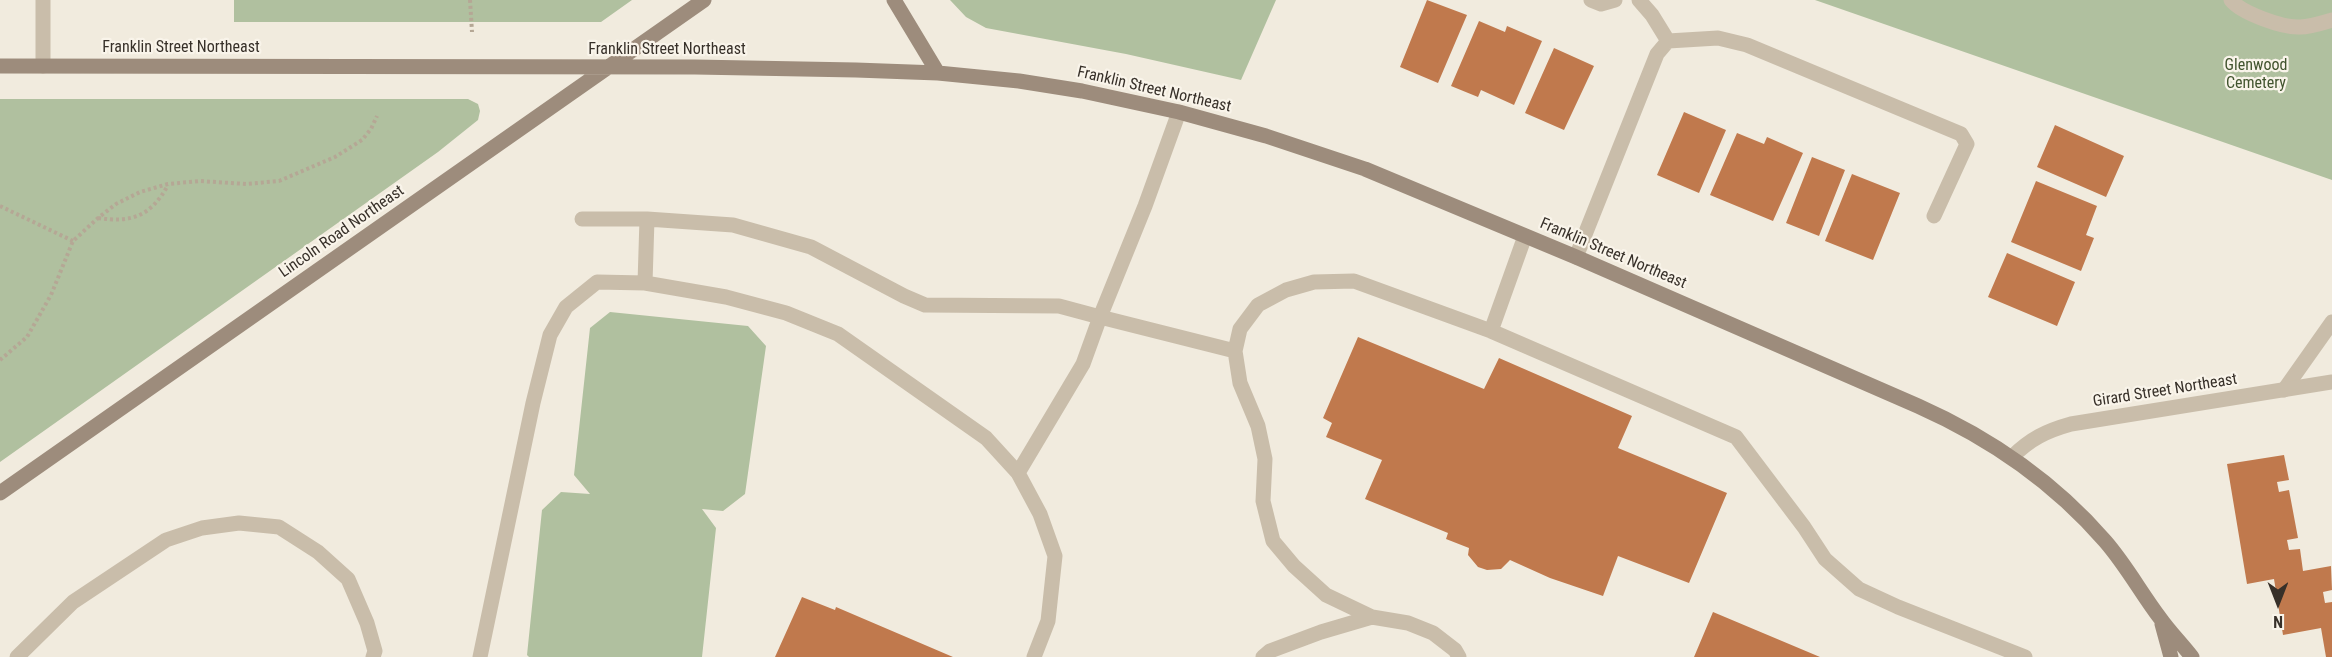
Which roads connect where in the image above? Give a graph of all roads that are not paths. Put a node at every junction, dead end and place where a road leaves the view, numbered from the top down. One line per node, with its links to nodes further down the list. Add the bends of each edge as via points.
1 (43, 0): 11 (street)
2 (704, 0): 12 (street, Lincoln Road Northeast)
3 (894, 0): 13 (street)
4 (1591, 0): 5 (street, via 1601,4)
5 (1615, 0)
6 (1639, 0): 9 (street)
7 (2231, 0): 8 (street, via 2260,18 2298,28)
8 (2332, 20)
9 (1668, 41): 15 (street, via 1718,38 1747,45 1960,134 1967,144); 19 (street, via 1657,54)
10 (0, 66): 11 (street, Franklin Street Northeast)
11 (43, 66): 12 (street, Franklin Street Northeast)
12 (609, 68): 13 (street, Franklin Street Northeast); 29 (street, Lincoln Road Northeast)
13 (938, 73): 14 (street, Franklin Street Northeast, via 1030,83)
14 (1179, 112): 18 (street, Franklin Street Northeast, via 1365,169); 21 (street)
15 (1934, 216)
16 (582, 219): 17 (street)
17 (647, 219): 20 (street); 21 (street, via 733,225 812,247 925,305 1059,306)
18 (1525, 236): 19 (street, Franklin Street Northeast); 23 (street)
19 (1575, 257): 27 (street, Franklin Street Northeast, via 1934,413)
20 (645, 283): 28 (street, via 726,297 786,313 838,334 986,438); 34 (street, via 597,282 566,307 550,334)
21 (1100, 317): 24 (street); 28 (street, via 1083,364)
22 (2332, 322): 26 (street)
23 (1491, 331): 24 (street, via 1354,281 1314,282 1286,290 1258,305 1240,328); 38 (street, via 1736,437 1825,559 1859,589)
24 (1235, 351): 30 (street, via 1240,383 1258,426 1265,459 1263,501 1273,541 1326,595)
25 (2332, 382): 26 (street, Girard Street Northeast)
26 (2284, 390): 27 (street, Girard Street Northeast, via 2053,428 2032,438)
27 (2012, 457): 31 (street, Franklin Street Northeast, via 2088,522)
28 (1018, 473): 35 (street, via 1040,514 1055,556 1048,621)
29 (0, 493)
30 (1372, 617): 36 (street, via 1321,632); 37 (street, via 1408,623 1433,633)
31 (2160, 618): 39 (street, Franklin Street Northeast); 40 (street, Franklin Street Northeast)
32 (17, 657): 33 (street, via 73,602 166,540 202,528 240,523 279,527 318,552 348,579 367,623 375,651)
33 (373, 657)
34 (480, 657)
35 (1034, 657)
36 (1263, 657)
37 (1459, 657)
38 (2025, 657)
39 (2171, 657)
40 (2192, 657)

